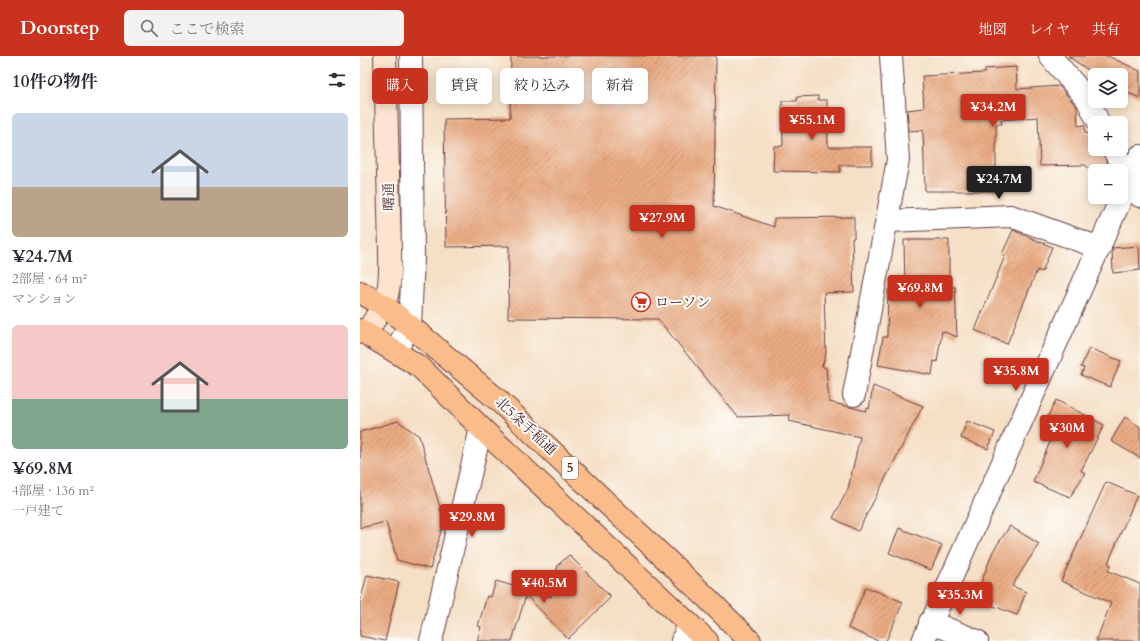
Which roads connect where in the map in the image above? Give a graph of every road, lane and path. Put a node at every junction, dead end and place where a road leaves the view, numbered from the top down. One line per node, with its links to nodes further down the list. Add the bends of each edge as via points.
1 (385, 56): 12 (street, 曙通, via 390,249 388,291)
2 (411, 56): 13 (street, via 413,258)
3 (891, 56): 9 (street, via 898,160)
4 (1050, 56): 5 (street, via 1087,99)
5 (1096, 116)
6 (1117, 156): 8 (street)
7 (1140, 156): 8 (street)
8 (1135, 188): 10 (street)
9 (888, 221): 10 (street, via 1012,216); 16 (street)
10 (1100, 248): 19 (street)
11 (360, 292): 12 (highway, 北5条手稲通 / 5)
12 (383, 305): 13 (highway, 北5条手稲通 / 5); 14 (street, 曙通)
13 (410, 326): 15 (street); 22 (highway, 北5条手稲通 / 5, via 499,401)
14 (363, 331): 15 (highway, 5)
15 (395, 351): 17 (highway, 5, via 420,367)
16 (854, 395)
17 (481, 428): 18 (highway, 5); 20 (street)
18 (686, 632): 21 (highway, 5)
19 (926, 632): 23 (street)
20 (431, 641)
21 (707, 641)
22 (750, 641)
23 (977, 641)

